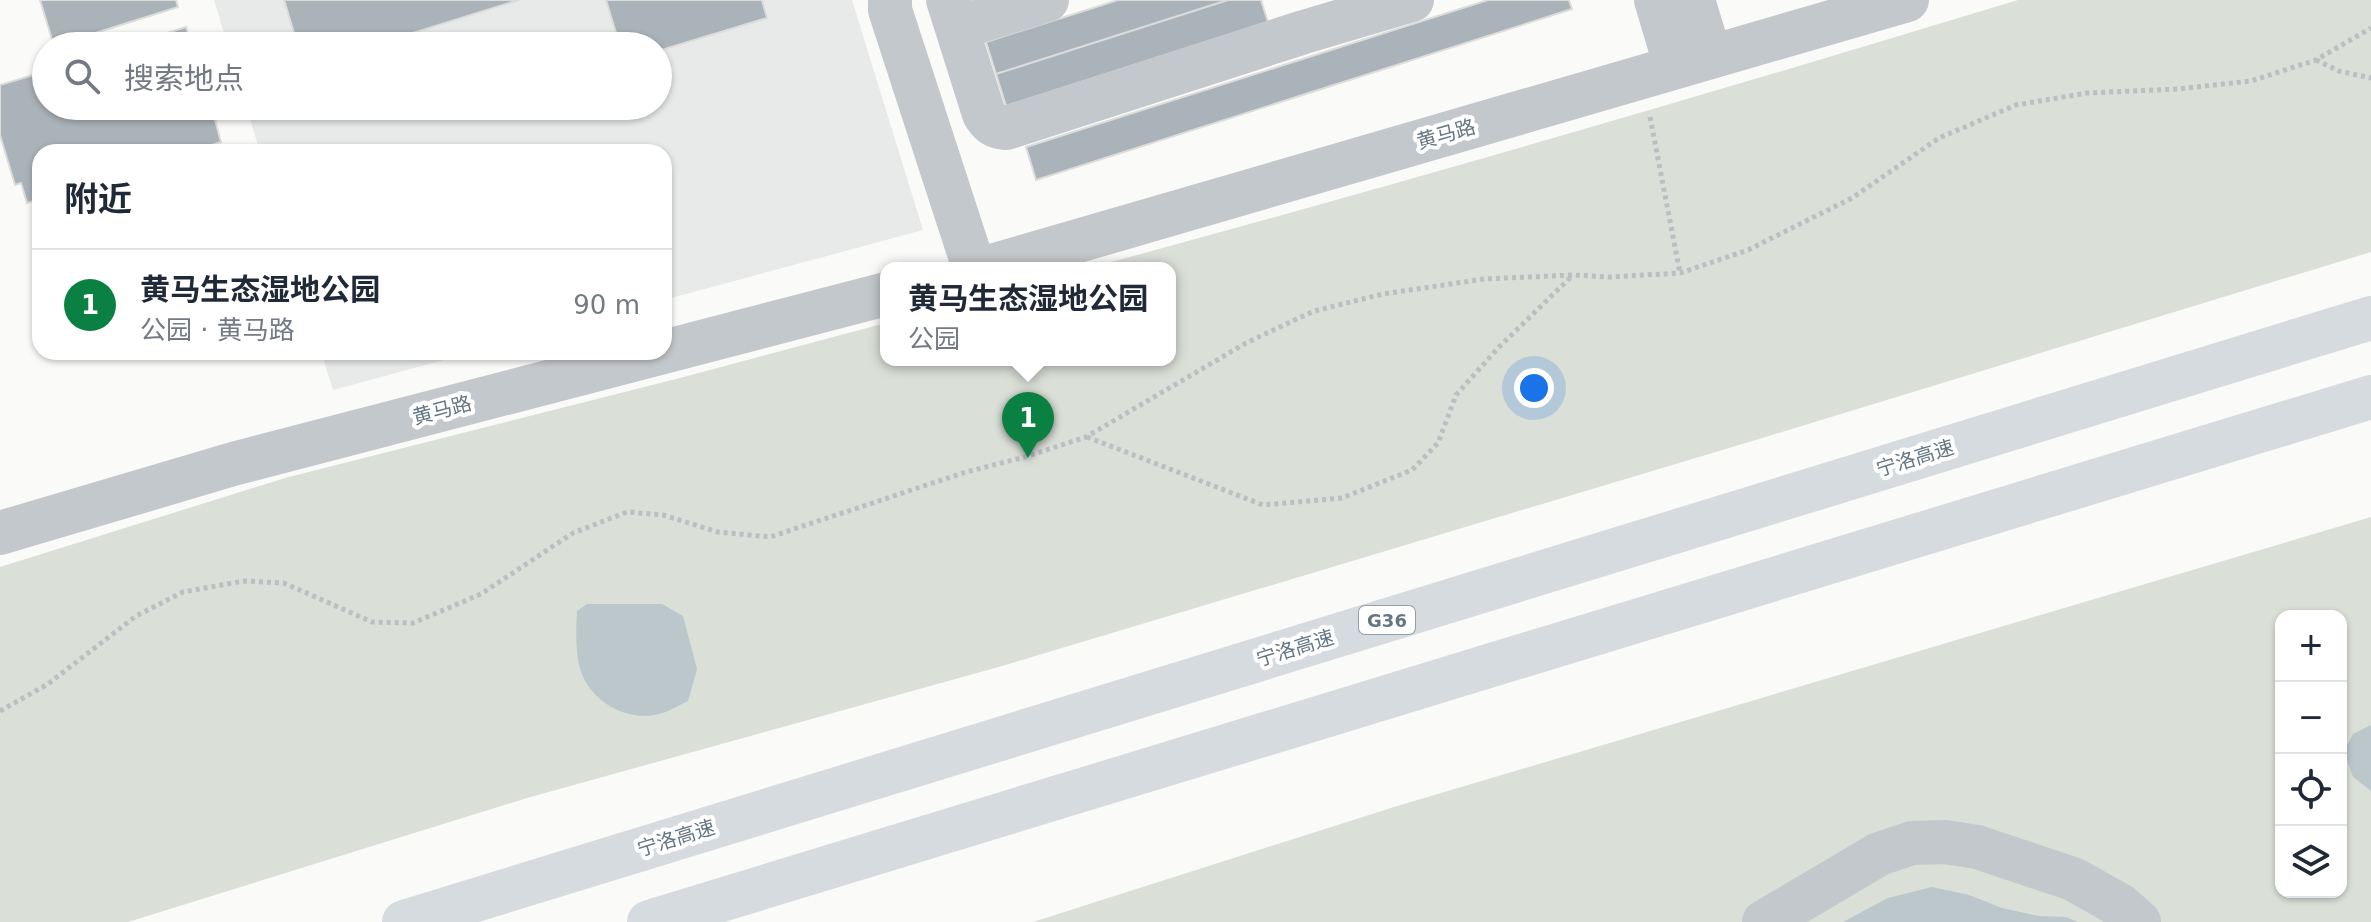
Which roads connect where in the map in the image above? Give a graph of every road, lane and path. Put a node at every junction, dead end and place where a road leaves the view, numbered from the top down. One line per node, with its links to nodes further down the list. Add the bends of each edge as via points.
1 (890, 0): 14 (street)
2 (1047, 0): 7 (street)
3 (1412, 0): 8 (street)
4 (1656, 0): 11 (street)
5 (1693, 0): 11 (street)
6 (1907, 0): 11 (street, 黄马路)
7 (953, 14): 8 (street, via 984,114 996,127 1006,128)
8 (1299, 16)
9 (2371, 28): 10 (path)
10 (2316, 60): 12 (path); 16 (path, via 2251,81 2087,93 2016,105 1939,138 1852,198 1748,250)
11 (1693, 62): 15 (street, 黄马路)
12 (2371, 78)
13 (1647, 106): 16 (path)
14 (972, 262)
15 (1006, 262)
16 (1680, 273): 17 (path)
17 (1573, 275): 23 (path, via 1484,279 1314,311 1246,343); 23 (path, via 1456,395 1438,443 1412,470 1342,498 1263,505)
18 (880, 296): 20 (street, 黄马路)
19 (2371, 318): 26 (highway, 宁洛高速 / G36)
20 (672, 350)
21 (632, 360): 24 (street, 黄马路, via 233,464)
22 (2371, 397): 27 (highway)
23 (1086, 437): 25 (path, via 770,537 718,532 663,515 627,512 573,533 481,594 413,623 372,622 284,583 244,581 183,592 136,616 48,684)
24 (0, 533)
25 (0, 711)
26 (404, 922)
27 (649, 922)
28 (1764, 922): 29 (street, via 1879,854 1912,843 1945,842 1977,847 2073,879)
29 (2139, 922)

